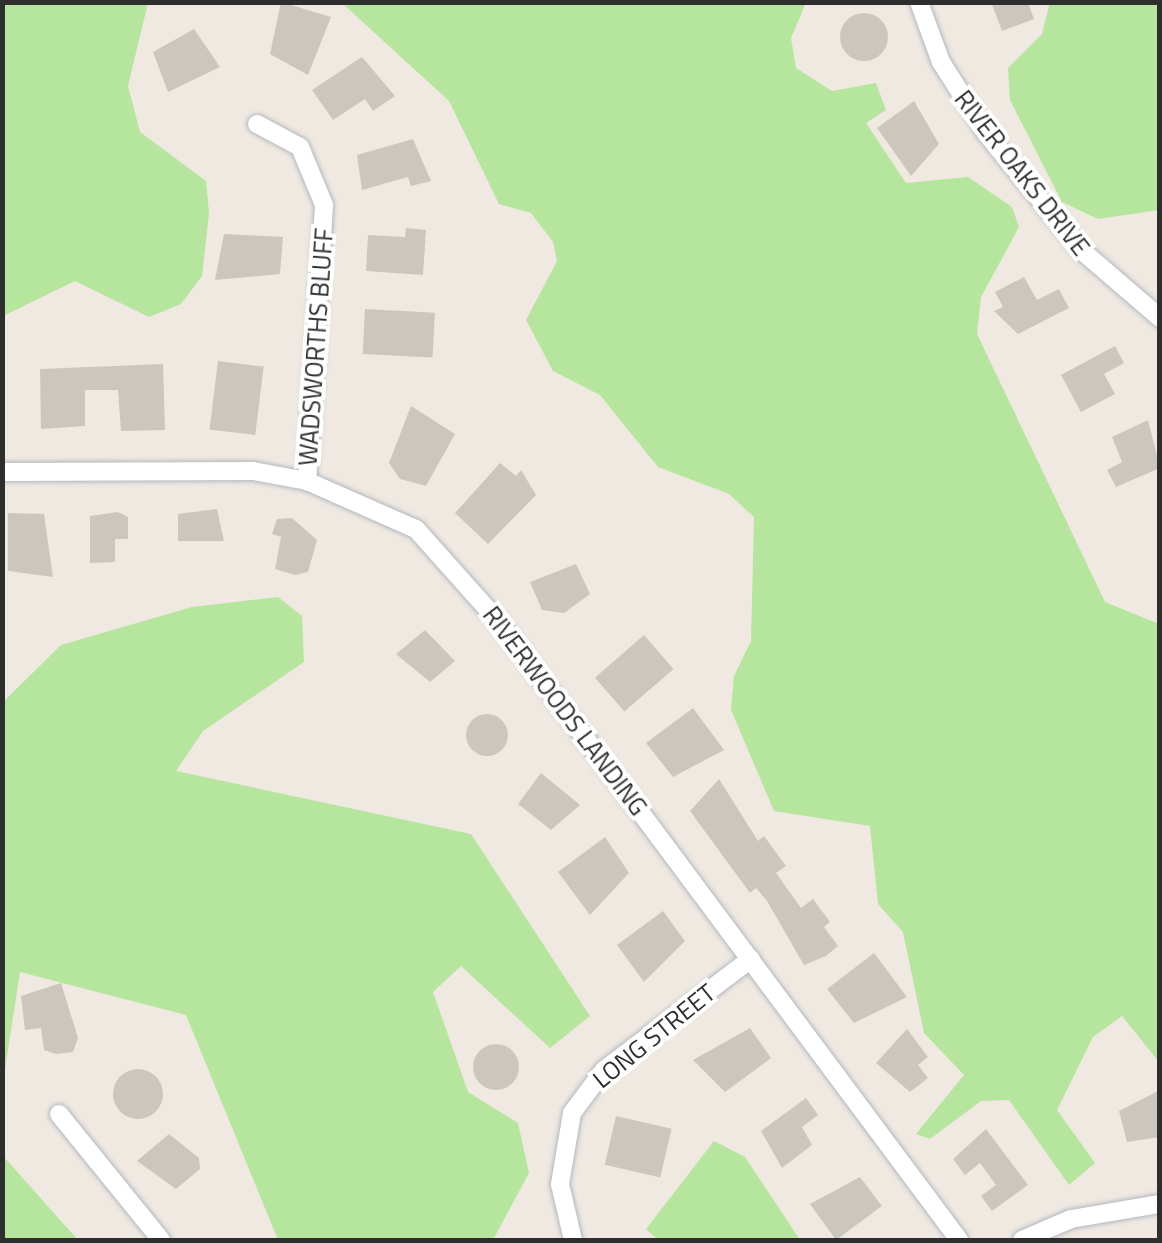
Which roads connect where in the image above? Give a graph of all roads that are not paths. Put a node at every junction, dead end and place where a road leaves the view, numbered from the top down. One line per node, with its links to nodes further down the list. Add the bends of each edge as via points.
1 (919, 2): 3 (street, RIVER OAKS DRIVE, via 941,62 986,134 1082,250)
2 (257, 124): 5 (street, WADSWORTHS BLUFF, via 300,147 325,217)
3 (1160, 318)
4 (2, 472): 5 (street, RIVERWOODS LANDING, via 224,469)
5 (307, 481): 6 (street, RIVERWOODS LANDING, via 416,529 470,586)
6 (751, 959): 10 (street, LONG STREET, via 588,1088 560,1159); 11 (street, RIVERWOODS LANDING)
7 (58, 1114): 9 (street)
8 (1160, 1204): 12 (street, via 1070,1219)
9 (162, 1240)
10 (573, 1240)
11 (959, 1240)
12 (1022, 1240)

